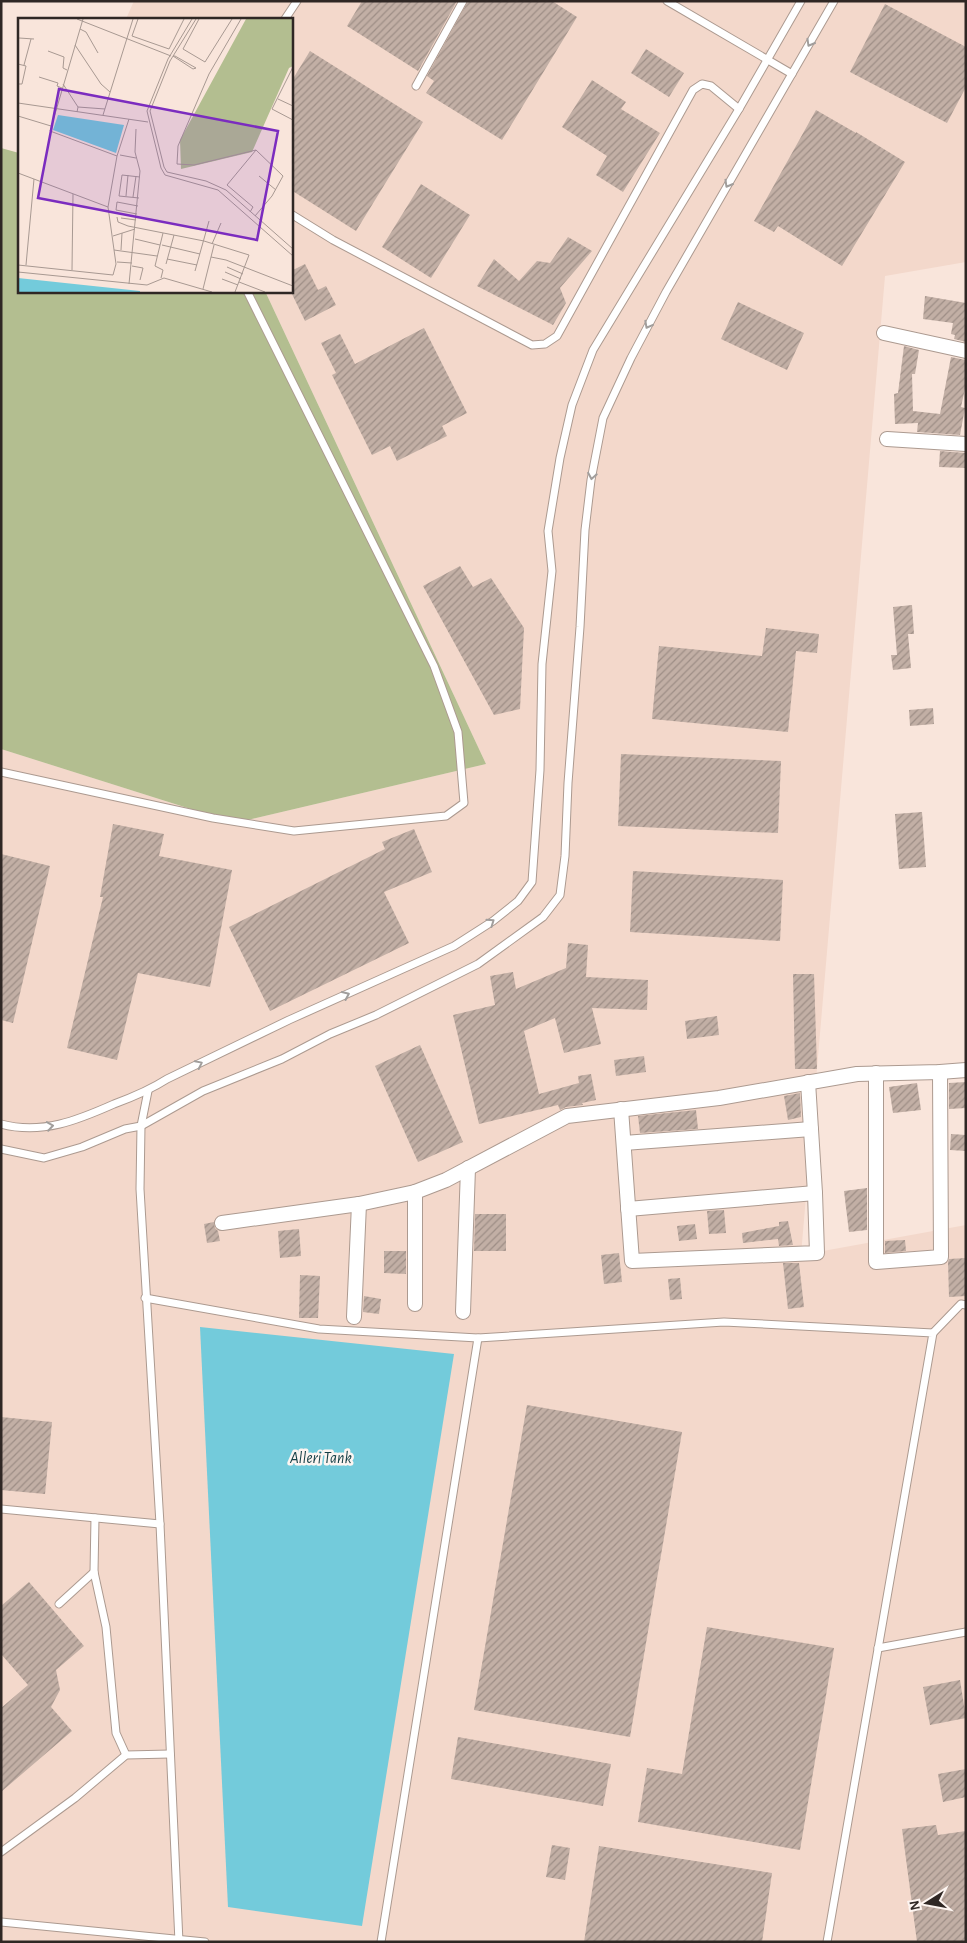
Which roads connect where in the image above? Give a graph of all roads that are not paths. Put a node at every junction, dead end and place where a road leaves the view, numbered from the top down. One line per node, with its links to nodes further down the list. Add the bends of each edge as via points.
1 (297, 1): 6 (lane)
2 (463, 1): 9 (lane)
3 (667, 1): 7 (lane)
4 (801, 1): 7 (lane)
5 (834, 1): 8 (lane, one-way to 8)
6 (286, 18)
7 (766, 60): 8 (lane); 10 (lane)
8 (792, 74): 25 (lane, one-way to 25, via 666,292 603,418 585,530 560,895 543,917 478,964 282,1059 203,1091)
9 (416, 86)
10 (739, 109): 11 (lane, via 711,86 702,84 693,90 557,336 546,344 532,345 333,240); 22 (lane, one-way to 10, via 289,1020 454,946 518,901 532,882 540,770 542,664 552,571 548,531 572,405 593,350)
11 (292, 215)
12 (247, 292): 17 (lane, via 434,666 458,732 464,803 446,816 294,831 213,818)
13 (884, 333): 14 (street)
14 (966, 351)
15 (887, 439): 16 (street)
16 (966, 444)
17 (1, 772)
18 (966, 1070): 19 (street)
19 (940, 1072): 20 (street); 20 (street, via 942,1257 876,1262)
20 (876, 1073): 21 (street)
21 (808, 1082): 23 (street, via 719,1098); 26 (street)
22 (148, 1091): 24 (lane, one-way to 22, via 45,1128 82,1119); 25 (lane)
23 (621, 1109): 27 (street); 29 (street, via 567,1116)
24 (1, 1124)
25 (141, 1126): 28 (lane, via 44,1158); 35 (lane)
26 (811, 1129): 27 (street); 31 (street)
27 (624, 1143): 33 (street)
28 (1, 1149)
29 (468, 1168): 30 (street); 38 (street)
30 (415, 1192): 32 (street); 36 (street)
31 (815, 1193): 33 (street); 33 (street, via 816,1253 632,1261)
32 (359, 1204): 34 (street); 39 (street)
33 (628, 1209)
34 (222, 1223)
35 (145, 1298): 41 (lane, via 318,1329); 44 (lane)
36 (416, 1304)
37 (966, 1305): 40 (lane, via 961,1304)
38 (463, 1312)
39 (354, 1317)
40 (933, 1333): 41 (lane, via 724,1322); 48 (lane)
41 (478, 1338): 55 (lane)
42 (1, 1509): 43 (lane)
43 (95, 1518): 44 (lane); 45 (lane)
44 (160, 1524): 49 (lane)
45 (94, 1572): 46 (lane); 50 (lane, via 106,1628 116,1733)
46 (59, 1604)
47 (966, 1632): 48 (lane)
48 (878, 1648): 56 (lane)
49 (170, 1754): 50 (lane); 53 (lane)
50 (126, 1755): 51 (lane, via 75,1798)
51 (1, 1852)
52 (1, 1922): 53 (lane)
53 (179, 1941): 54 (lane)
54 (205, 1942)
55 (381, 1942)
56 (827, 1942)

